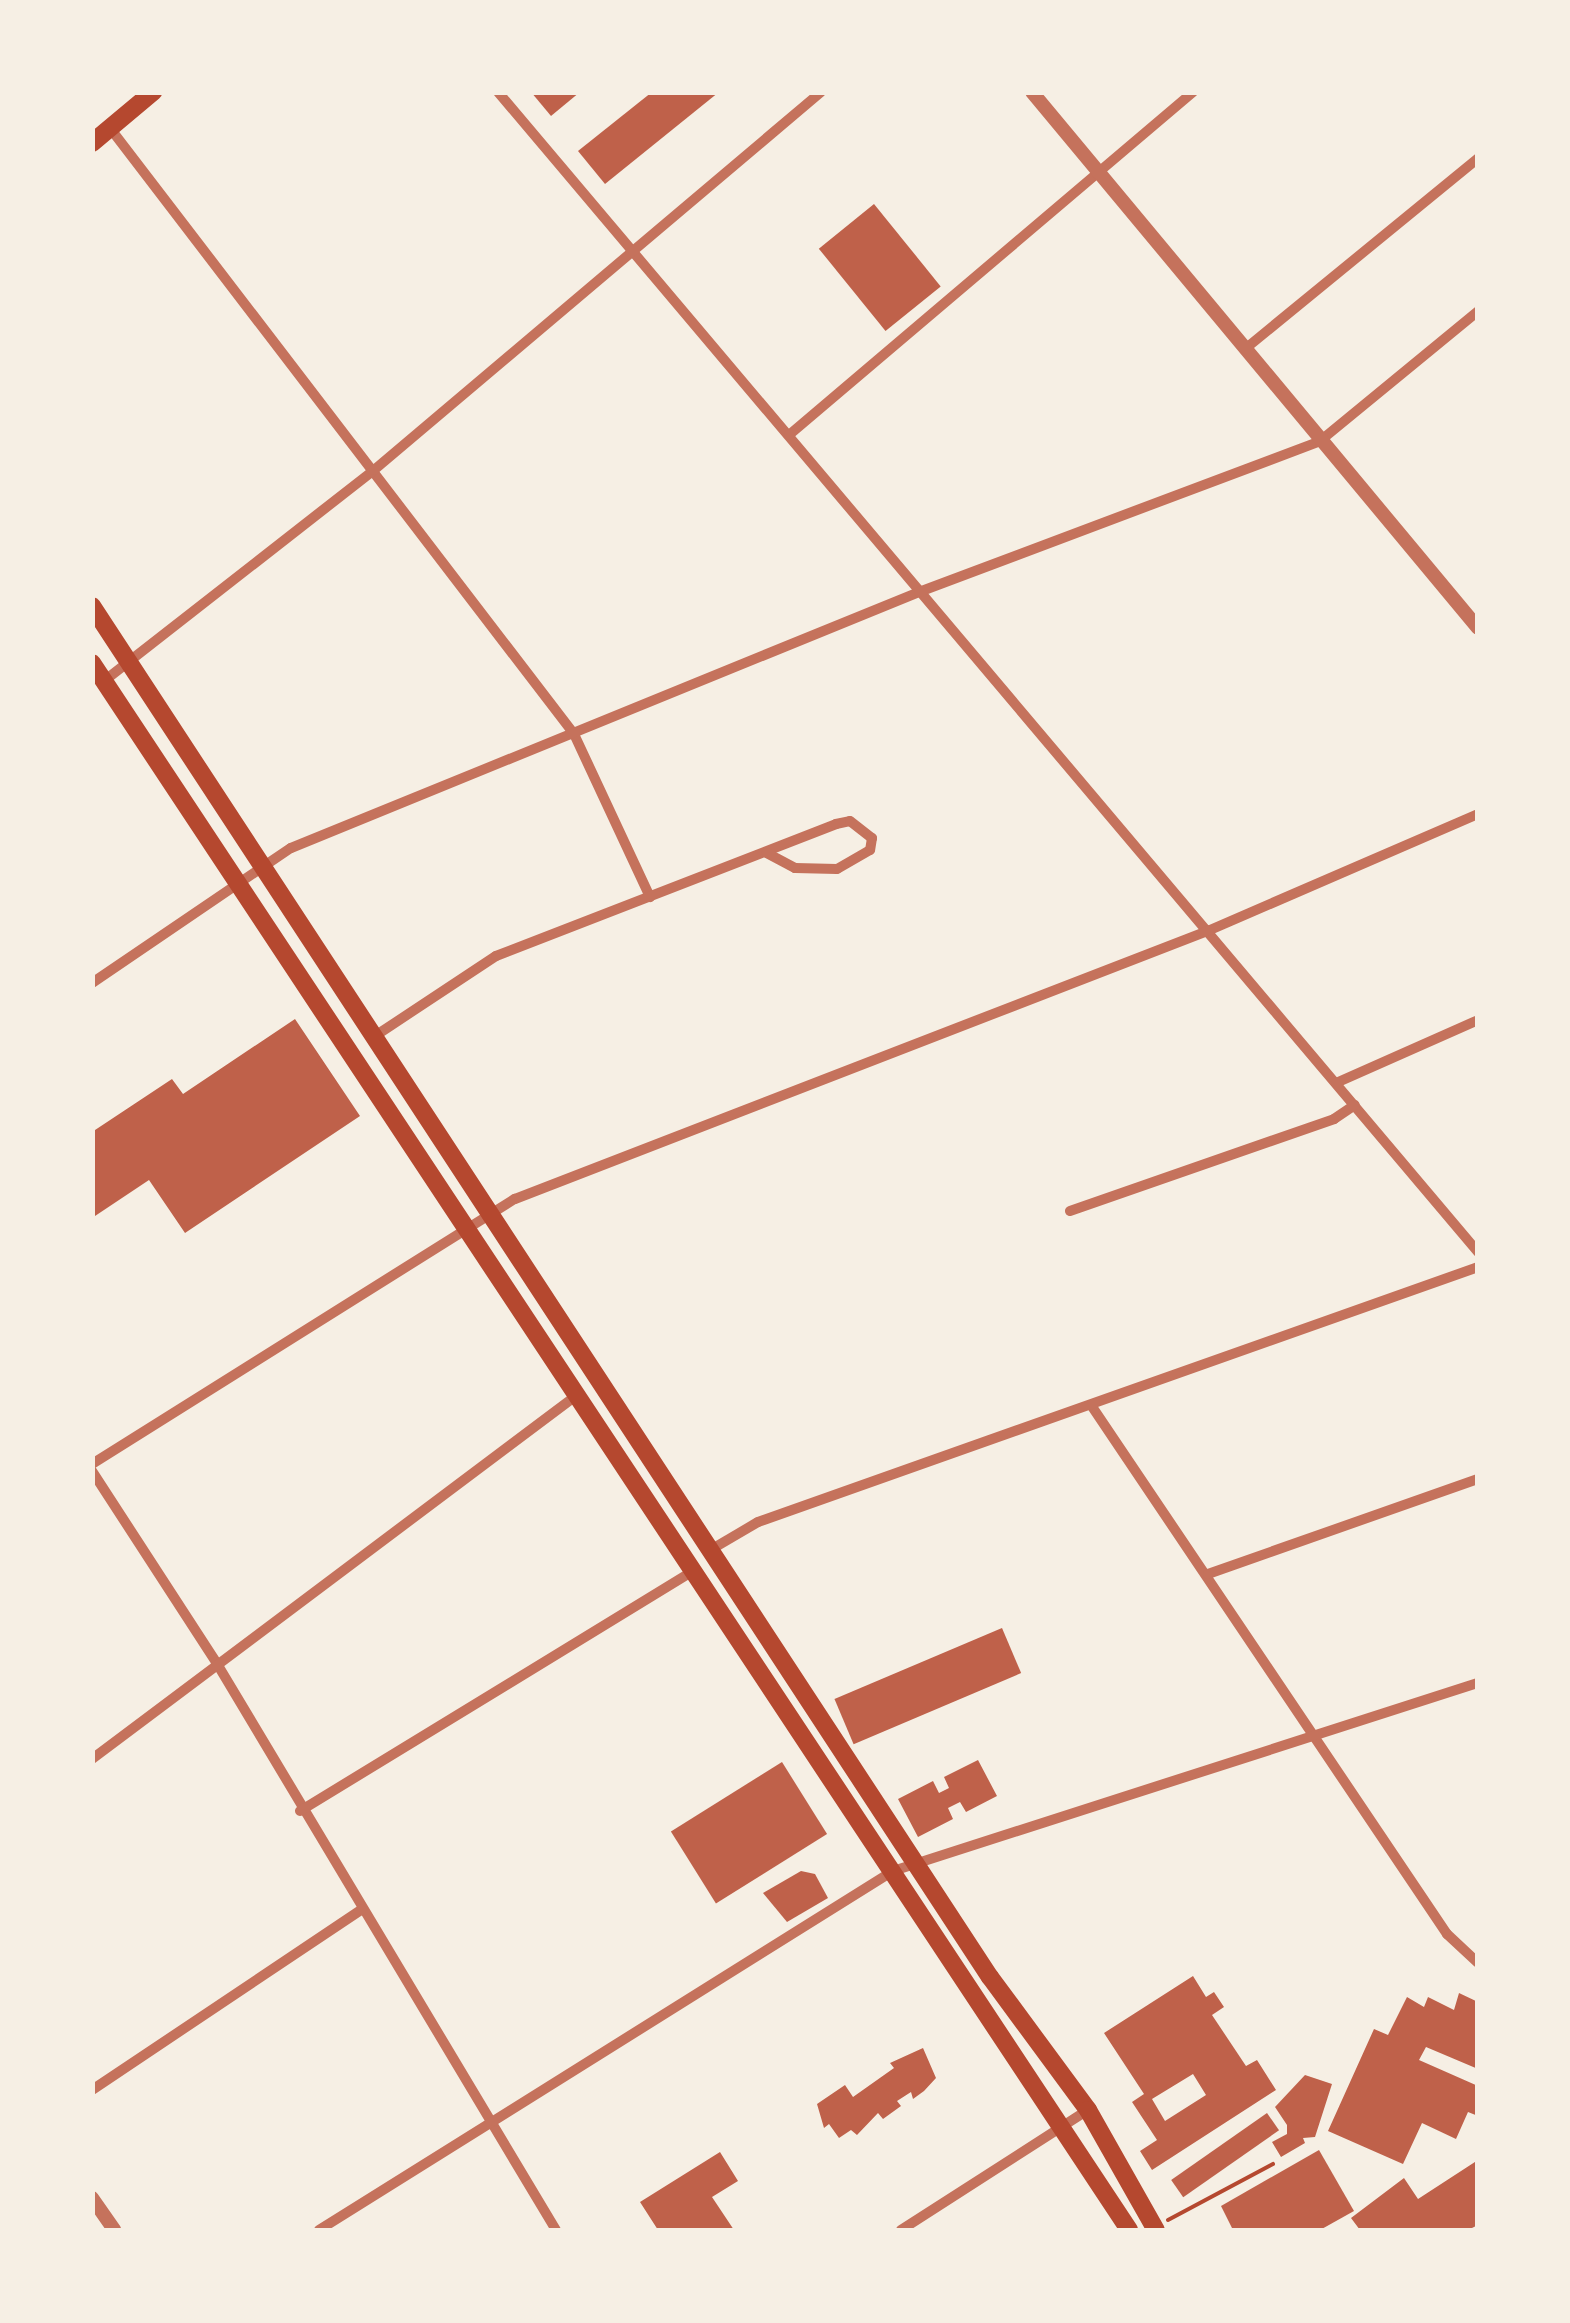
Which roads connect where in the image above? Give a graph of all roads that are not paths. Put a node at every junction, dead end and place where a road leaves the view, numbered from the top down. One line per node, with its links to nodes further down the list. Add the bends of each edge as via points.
1 (154, 92): 6 (highway)
2 (498, 92): 10 (street)
3 (822, 92): 10 (street)
4 (1032, 92): 9 (street)
5 (1193, 92): 9 (street)
6 (110, 128): 7 (highway); 15 (street)
7 (92, 143)
8 (1478, 158): 12 (street)
9 (1096, 172): 12 (street); 13 (street)
10 (634, 250): 13 (street); 15 (street)
11 (1478, 310): 14 (street)
12 (1245, 349): 14 (street)
13 (789, 435): 16 (street)
14 (1320, 441): 16 (street); 18 (street)
15 (374, 470): 19 (street); 22 (street)
16 (920, 592): 22 (street); 28 (street)
17 (92, 606): 19 (highway)
18 (1478, 628)
19 (130, 662): 21 (street); 25 (highway)
20 (92, 663): 21 (highway)
21 (104, 681): 26 (highway)
22 (574, 734): 25 (street, via 291,848); 27 (street)
23 (1478, 814): 28 (street)
24 (767, 853): 24 (street, via 812,872 837,869 870,850 872,838 850,822); 27 (street)
25 (265, 867): 26 (street); 31 (highway)
26 (242, 884): 29 (street); 36 (highway)
27 (650, 897): 31 (street, via 476,965)
28 (1210, 930): 32 (street); 34 (street)
29 (92, 983)
30 (1478, 1020): 32 (street)
31 (375, 1036): 34 (highway)
32 (1336, 1083): 33 (street)
33 (1355, 1105): 35 (street, via 1334,1119); 37 (street)
34 (490, 1211): 36 (street); 43 (highway)
35 (1070, 1212)
36 (468, 1226): 39 (highway); 41 (street)
37 (1478, 1252)
38 (1478, 1267): 40 (street)
39 (577, 1395): 44 (highway); 46 (street)
40 (1093, 1408): 43 (street, via 758,1522); 45 (street)
41 (92, 1467): 46 (street)
42 (1478, 1478): 45 (street)
43 (712, 1549): 51 (highway)
44 (692, 1572): 50 (street); 52 (highway)
45 (1208, 1574): 48 (street)
46 (216, 1662): 49 (street); 50 (street)
47 (1478, 1683): 48 (street)
48 (1318, 1738): 51 (street); 54 (street, via 1447,1934)
49 (92, 1760)
50 (300, 1811): 53 (street)
51 (917, 1860): 52 (street); 56 (highway, via 990,1977)
52 (893, 1871): 57 (street); 58 (highway)
53 (362, 1910): 55 (street); 57 (street)
54 (1478, 1963)
55 (92, 2090)
56 (1088, 2110): 58 (street); 60 (highway)
57 (488, 2121): 62 (street); 63 (street)
58 (1062, 2127): 64 (street); 65 (highway)
59 (92, 2198): 61 (street)
60 (1155, 2228)
61 (114, 2230)
62 (319, 2230)
63 (556, 2230)
64 (900, 2230)
65 (1129, 2230)

